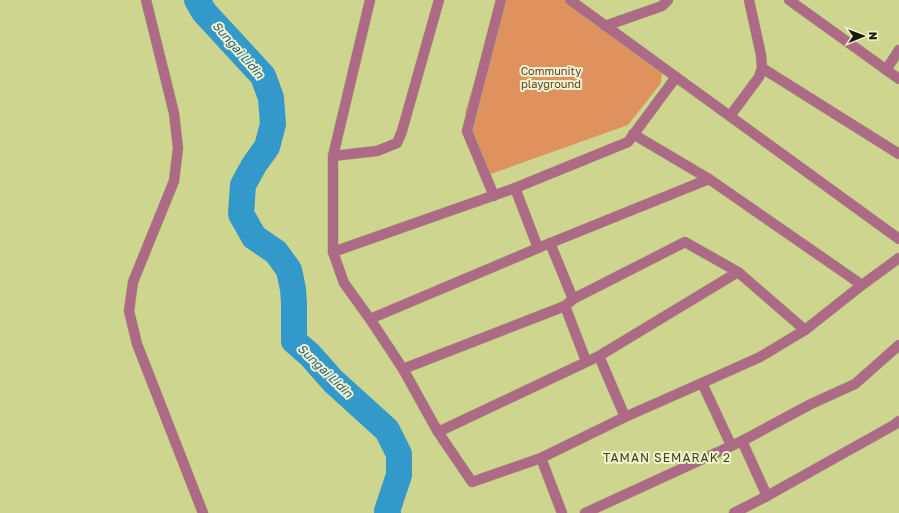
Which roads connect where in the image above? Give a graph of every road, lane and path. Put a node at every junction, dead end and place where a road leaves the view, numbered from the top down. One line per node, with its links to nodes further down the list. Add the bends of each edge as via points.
1 (146, 0): 45 (street, via 174,113 178,148 174,181 133,282 129,311 138,344)
2 (370, 0): 18 (street)
3 (439, 0): 18 (street, via 398,143 377,151)
4 (501, 0): 21 (street, via 467,131)
5 (570, 0): 9 (street)
6 (668, 0): 9 (street, via 662,6)
7 (749, 0): 11 (street)
8 (789, 0): 12 (street)
9 (605, 26): 13 (street)
10 (899, 50): 12 (street)
11 (762, 68): 15 (street, via 759,77); 17 (street)
12 (886, 70): 14 (street)
13 (676, 76): 15 (street); 16 (street)
14 (899, 79)
15 (730, 116): 22 (street)
16 (633, 134): 19 (street); 20 (street, via 628,142)
17 (899, 154)
18 (333, 156): 25 (street)
19 (709, 178): 23 (street); 28 (street)
20 (514, 188): 21 (street); 24 (street)
21 (494, 196): 25 (street)
22 (899, 239)
23 (550, 243): 24 (street); 29 (street)
24 (538, 248): 31 (street)
25 (333, 252): 31 (street, via 344,283)
26 (899, 258): 28 (street)
27 (738, 272): 29 (street, via 685,242); 32 (street); 34 (street)
28 (862, 285): 32 (street)
29 (573, 300): 30 (street)
30 (565, 306): 35 (street); 36 (street)
31 (370, 319): 36 (street)
32 (806, 330): 37 (street, via 760,357)
33 (899, 345): 41 (street, via 855,384)
34 (599, 356): 35 (street); 38 (street)
35 (586, 361): 40 (street)
36 (403, 369): 40 (street)
37 (702, 383): 38 (street); 42 (street)
38 (625, 417): 43 (street)
39 (899, 421): 44 (street)
40 (438, 432): 43 (street, via 472,482)
41 (742, 441): 42 (street); 44 (street)
42 (731, 445): 47 (street)
43 (541, 458): 46 (street)
44 (766, 496): 48 (street)
45 (203, 513)
46 (562, 513)
47 (585, 513)
48 (734, 513)

